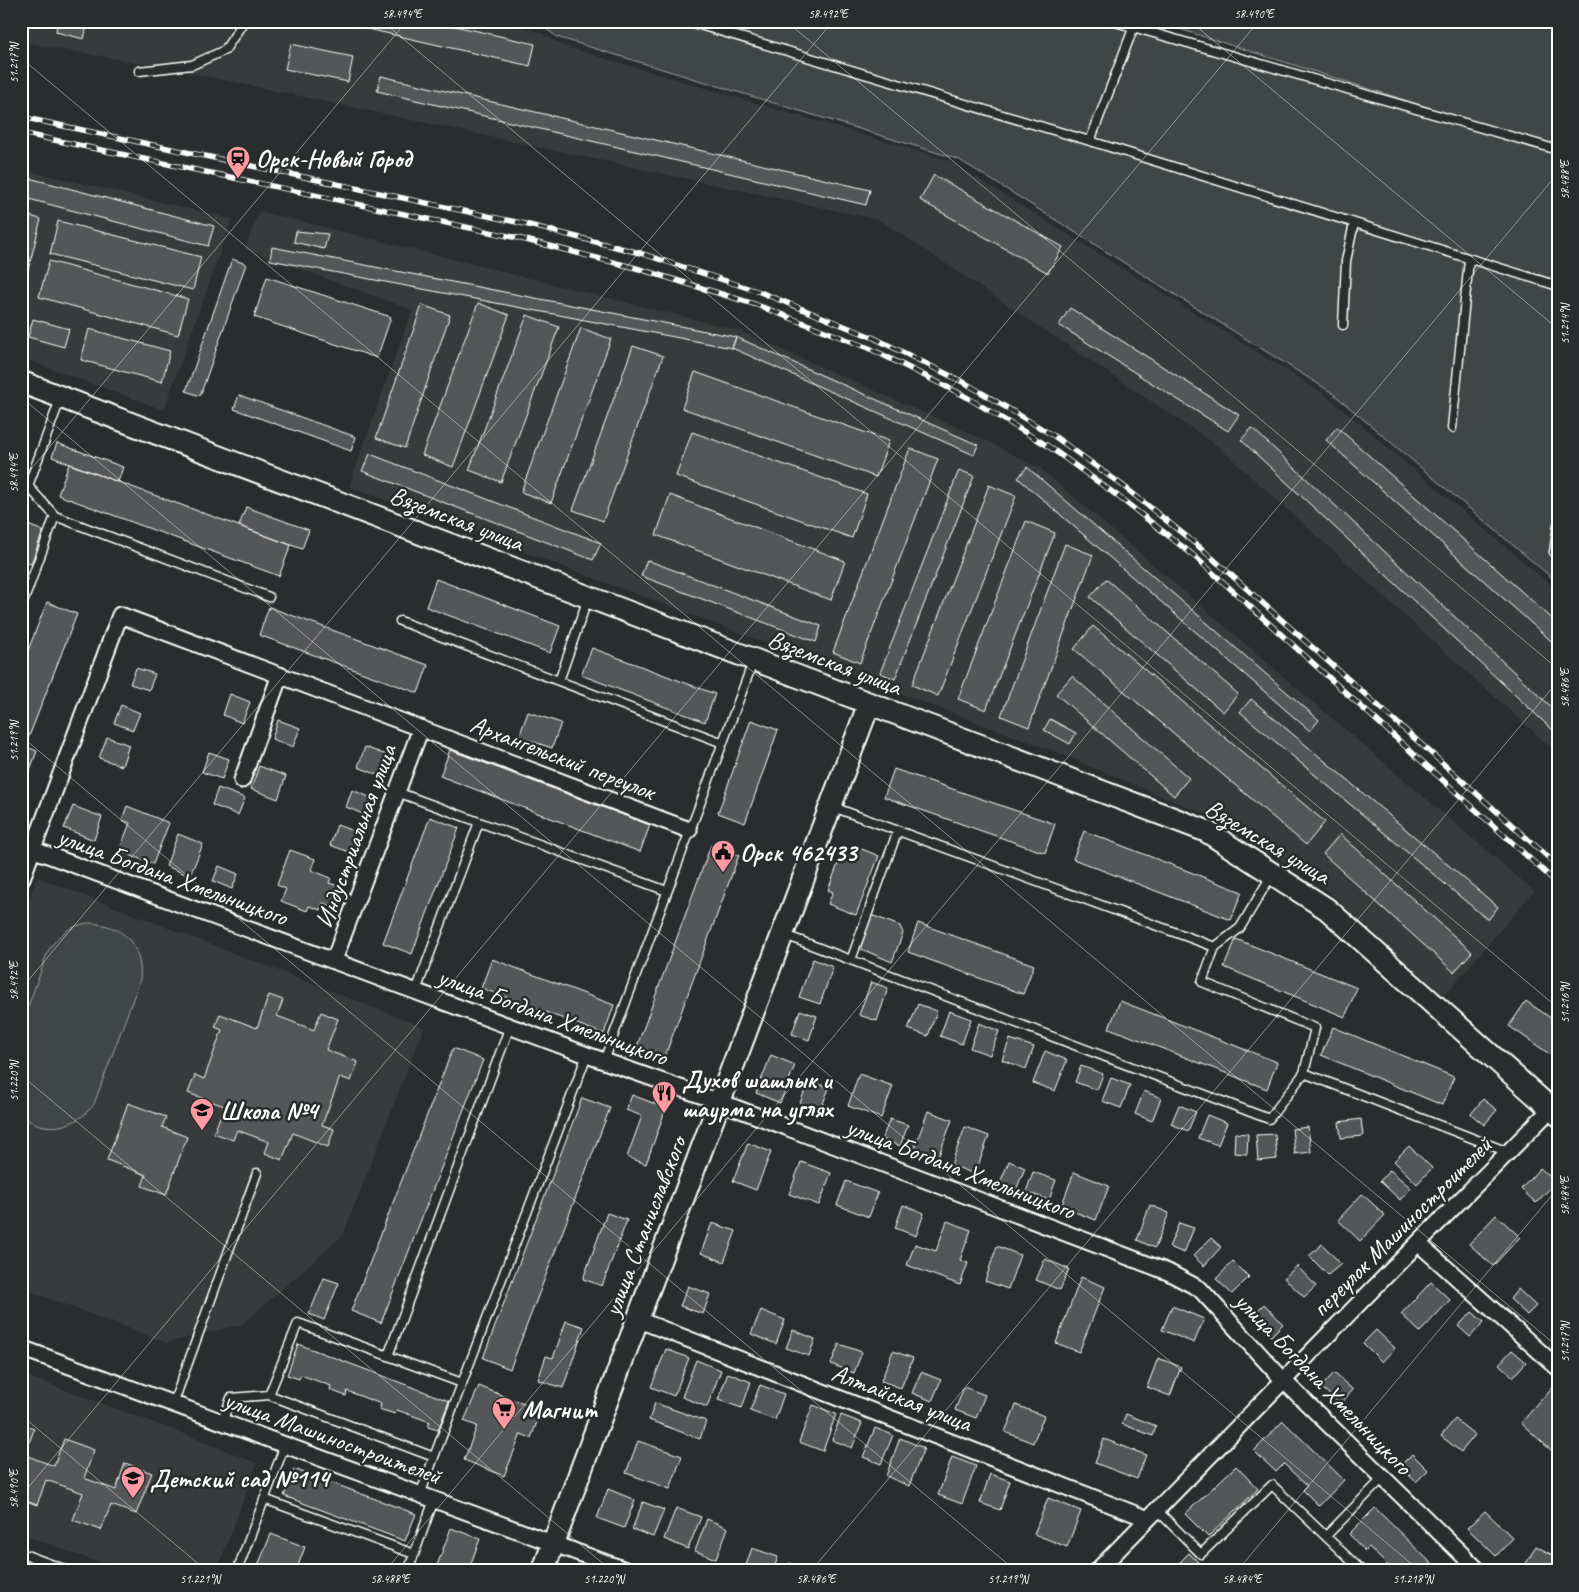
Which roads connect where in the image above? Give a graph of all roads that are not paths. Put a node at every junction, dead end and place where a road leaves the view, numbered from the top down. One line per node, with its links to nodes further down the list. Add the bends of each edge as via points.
1 (244, 21): 5 (lane, via 225,50 192,65)
2 (686, 21): 6 (lane)
3 (1112, 21): 4 (lane)
4 (1135, 24): 6 (lane); 7 (lane)
5 (139, 71)
6 (1090, 141): 8 (lane)
7 (1558, 150)
8 (1354, 223): 9 (lane); 11 (lane, via 1346,261)
9 (1469, 260): 10 (lane); 14 (lane)
10 (1558, 286)
11 (1343, 325)
12 (21, 382): 13 (main road, Вяземская улица)
13 (61, 397): 15 (lane, via 28,486); 21 (main road, Вяземская улица)
14 (1452, 428)
15 (55, 516): 19 (lane); 20 (lane)
16 (1558, 525): 17 (lane)
17 (1554, 552)
18 (21, 579): 19 (lane)
19 (30, 583): 22 (lane)
20 (268, 597)
21 (589, 597): 24 (main road, Вяземская улица); 26 (lane)
22 (21, 608)
23 (400, 621): 26 (lane)
24 (754, 660): 27 (main road, Вяземская улица); 29 (lane)
25 (280, 675): 28 (street, Архангельский переулок); 30 (street); 36 (street, Архангельский переулок, via 120,615)
26 (559, 681): 29 (lane)
27 (870, 704): 32 (main road, улица Станиславского); 37 (main road, Вяземская улица, via 1206,831)
28 (421, 728): 31 (street, Индустриальная улица); 34 (street, Архангельский переулок)
29 (723, 743): 34 (lane)
30 (242, 780)
31 (397, 792): 33 (lane); 42 (street, Индустриальная улица)
32 (831, 806): 35 (lane); 40 (main road, улица Станиславского)
33 (479, 822): 39 (lane); 44 (lane)
34 (689, 830): 39 (lane)
35 (898, 830): 41 (lane); 43 (lane)
36 (27, 847): 38 (street); 42 (street, улица Богдана Хмельницкого)
37 (1273, 874): 41 (lane, via 1240,928); 50 (main road, Вяземская улица, via 1327,909)
38 (21, 881)
39 (668, 891): 47 (lane)
40 (783, 934): 43 (lane); 49 (main road, улица Станиславского)
41 (1215, 946): 48 (lane, via 1202,982 1315,1028)
42 (334, 960): 44 (street, улица Богдана Хмельницкого)
43 (851, 960): 48 (lane, via 1269,1119)
44 (416, 991): 45 (street, улица Богдана Хмельницкого)
45 (510, 1026): 46 (street, улица Богдана Хмельницкого); 56 (lane)
46 (587, 1055): 47 (street, улица Богдана Хмельницкого); 59 (lane)
47 (604, 1061): 49 (street, улица Богдана Хмельницкого)
48 (1304, 1073): 51 (lane)
49 (720, 1102): 54 (main road, улица Станиславского); 58 (street, улица Богдана Хмельницкого, via 1168,1272 1200,1289)
50 (1554, 1112): 51 (street, переулок Машиностроителей)
51 (1508, 1152): 53 (street, переулок Машиностроителей)
52 (257, 1174): 61 (lane)
53 (1418, 1243): 57 (street); 58 (street, переулок Машиностроителей)
54 (639, 1320): 68 (street, Алтайская улица); 70 (main road, улица Станиславского)
55 (21, 1348): 61 (street, улица Машиностроителей)
56 (388, 1356): 59 (lane); 60 (lane, via 298,1323)
57 (1558, 1368)
58 (1283, 1380): 65 (street, улица Богдана Хмельницкого); 68 (street, переулок Машиностроителей)
59 (462, 1383): 64 (lane)
60 (269, 1395): 62 (lane, via 231,1398); 64 (lane)
61 (173, 1404): 62 (street, улица Машиностроителей)
62 (222, 1422): 63 (street, улица Машиностроителей)
63 (285, 1445): 66 (street, улица Машиностроителей); 67 (lane)
64 (434, 1457): 66 (lane)
65 (1383, 1478): 69 (lane); 80 (street, улица Богдана Хмельницкого)
66 (427, 1497): 70 (street, улица Машиностроителей); 72 (lane)
67 (264, 1498): 72 (lane); 74 (lane)
68 (1153, 1515): 69 (lane, via 1201,1554 1272,1485); 78 (street, переулок Машиностроителей)
69 (1326, 1536): 79 (lane)
70 (553, 1544): 76 (main road, улица Станиславского); 77 (street, улица Машиностроителей)
71 (21, 1553): 73 (lane)
72 (414, 1554): 75 (lane)
73 (69, 1571)
74 (237, 1571)
75 (408, 1571)
76 (543, 1571)
77 (628, 1571)
78 (1098, 1571)
79 (1362, 1571)
80 (1480, 1571)

